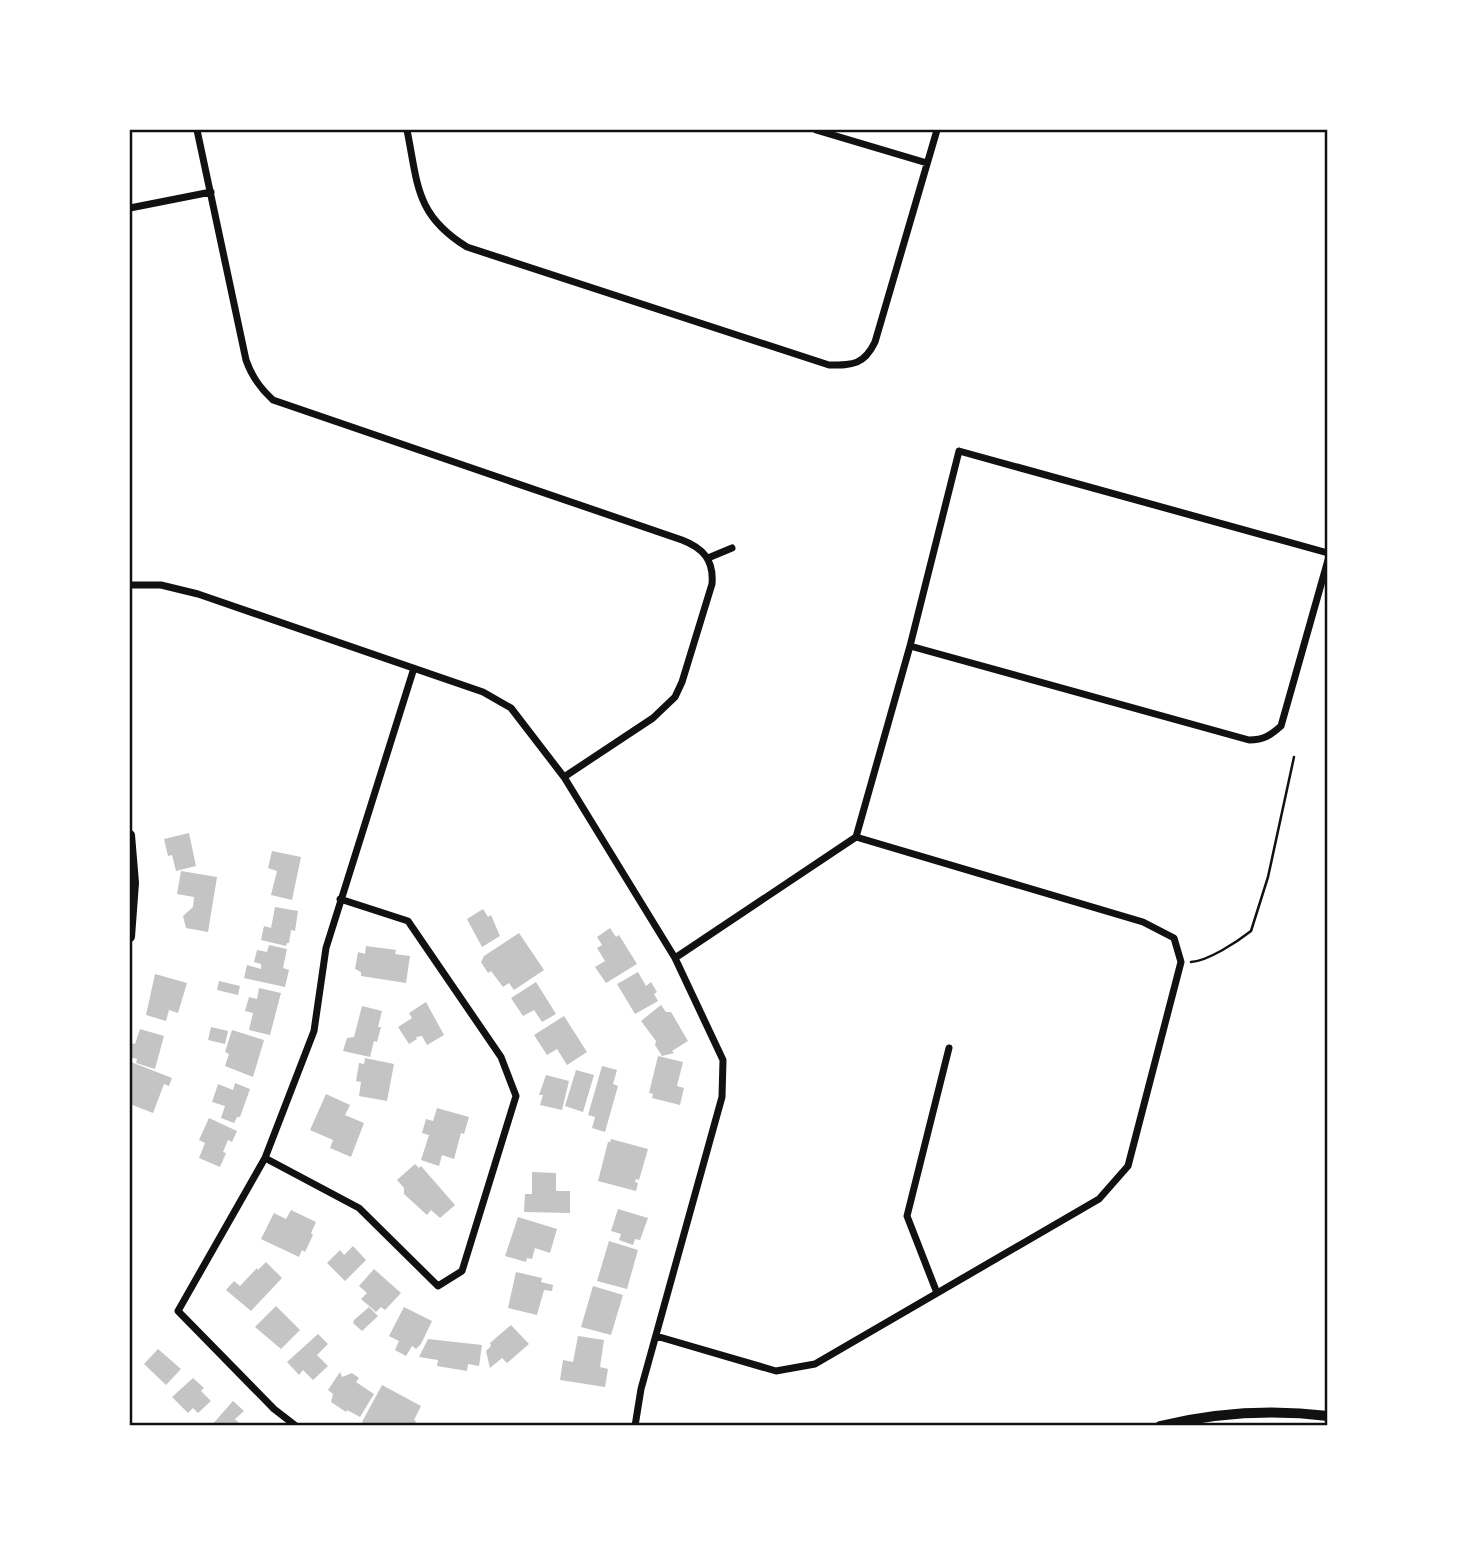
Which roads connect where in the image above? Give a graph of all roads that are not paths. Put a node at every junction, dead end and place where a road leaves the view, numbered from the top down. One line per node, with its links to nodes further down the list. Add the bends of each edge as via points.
1 (197, 130): 6 (street)
2 (407, 130): 5 (street, via 420,194 430,216 446,234 467,247 829,365 860,362 869,354)
3 (816, 130): 5 (street)
4 (937, 130): 5 (street)
5 (927, 163)
6 (211, 192): 7 (street); 10 (street, via 246,360 256,382 273,400 682,540 703,550)
7 (130, 208)
8 (732, 548): 10 (street)
9 (1328, 553): 13 (street, via 959,451)
10 (708, 558): 15 (street, via 712,584 675,697 653,718)
11 (1328, 560): 13 (street, via 1282,726 1258,740)
12 (130, 585): 14 (street, via 180,589)
13 (910, 646): 17 (street)
14 (414, 668): 15 (street, via 483,692 511,708); 18 (street)
15 (564, 777): 20 (street)
16 (130, 835): 19 (street, via 134,883)
17 (856, 837): 20 (street); 23 (street, via 1143,922 1174,938 1181,962 1128,1166 1099,1199)
18 (340, 899): 22 (street, via 326,948 314,1031); 22 (street, via 408,921 501,1057 516,1096 462,1271 438,1286 359,1209)
19 (130, 937)
20 (675, 958): 24 (street, via 723,1060 722,1097)
21 (949, 1048): 23 (street, via 907,1216)
22 (265, 1158): 26 (street, via 178,1311)
23 (937, 1293): 24 (street, via 815,1364 776,1371)
24 (656, 1336): 27 (street)
25 (1328, 1416): 28 (street, via 1280,1412 1224,1415)
26 (296, 1426)
27 (635, 1426)
28 (1160, 1426)

